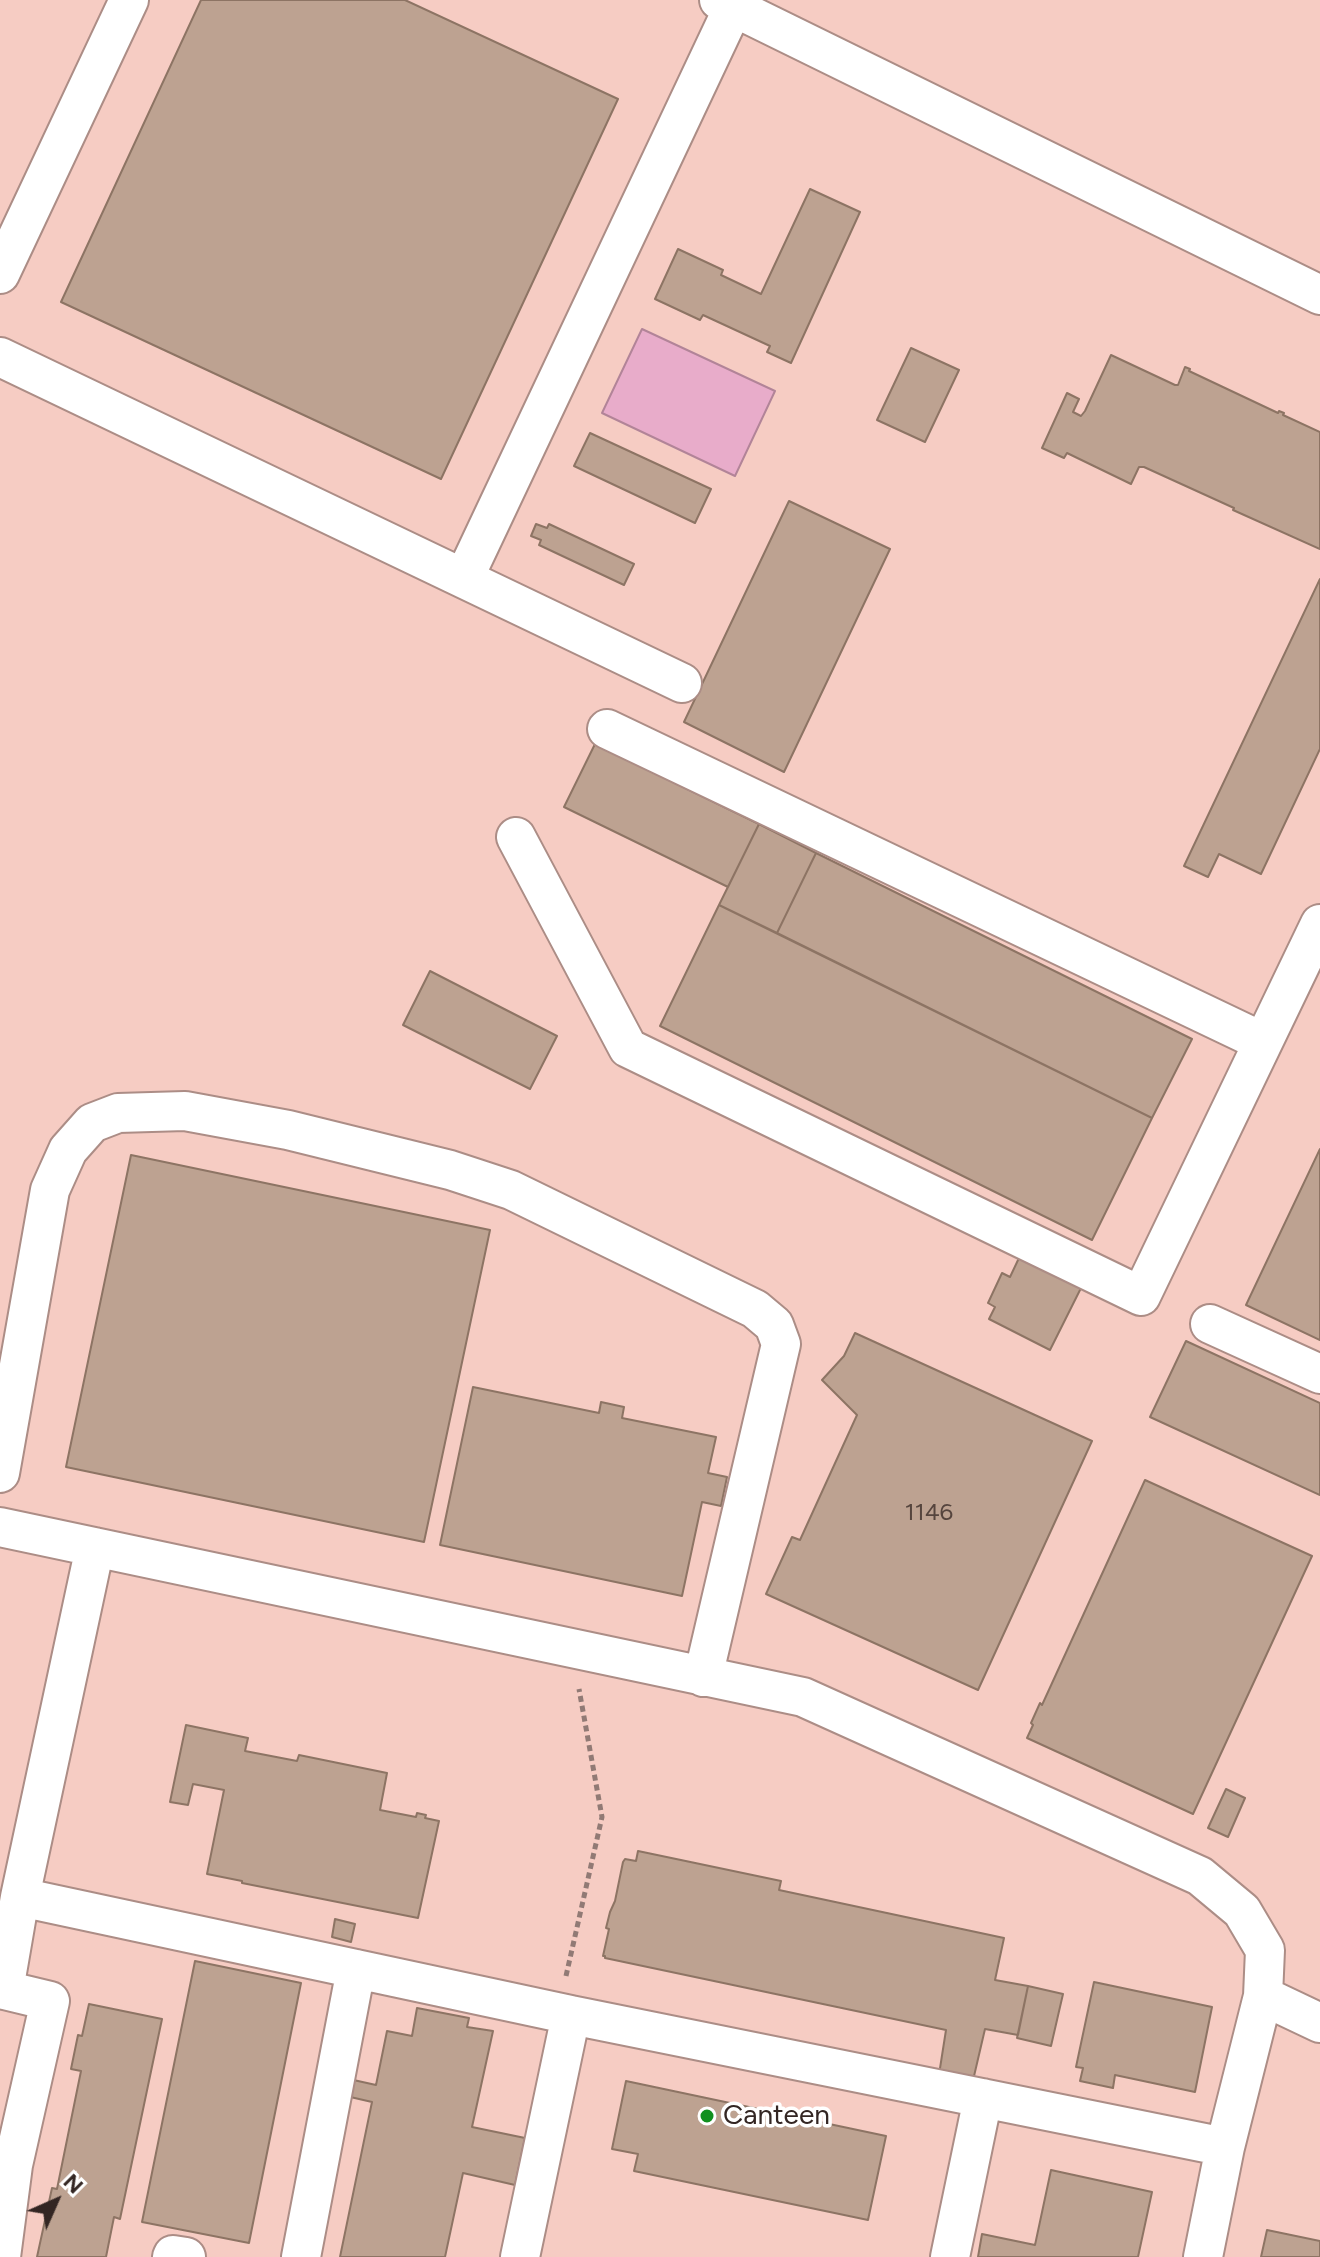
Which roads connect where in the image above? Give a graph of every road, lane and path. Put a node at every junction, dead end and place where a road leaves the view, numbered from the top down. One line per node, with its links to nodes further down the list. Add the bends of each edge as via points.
1 (129, 0): 3 (lane)
2 (726, 4): 4 (lane); 6 (lane)
3 (0, 274)
4 (1320, 295)
5 (0, 357): 6 (lane)
6 (464, 578): 7 (lane)
7 (682, 683)
8 (607, 729): 11 (lane)
9 (516, 837): 11 (lane, via 628,1048 1141,1296)
10 (1320, 924): 11 (lane)
11 (1263, 1042)
12 (1210, 1324): 13 (lane)
13 (1320, 1374)
14 (0, 1473): 18 (lane, via 50,1190 68,1150 92,1123 118,1113 185,1111 450,1170 525,1197 755,1309 774,1325 781,1344)
15 (0, 1527): 16 (lane)
16 (95, 1547): 17 (lane); 19 (lane)
17 (571, 1648): 18 (lane); 23 (path, via 602,1817)
18 (703, 1677): 22 (lane, via 803,1697 1200,1876 1242,1911 1265,1950)
19 (20, 1897): 20 (lane); 21 (lane)
20 (356, 1969): 23 (lane); 31 (lane)
21 (2, 1990): 27 (lane, via 50,2001)
22 (1263, 1996): 24 (lane); 26 (lane)
23 (564, 2014): 25 (lane); 32 (lane)
24 (1320, 2023)
25 (983, 2098): 26 (lane); 33 (lane)
26 (1225, 2147): 34 (lane)
27 (6, 2163): 28 (lane)
28 (1, 2257)
29 (172, 2257): 30 (lane)
30 (186, 2257)
31 (301, 2257)
32 (520, 2257)
33 (950, 2257)
34 (1203, 2257)

